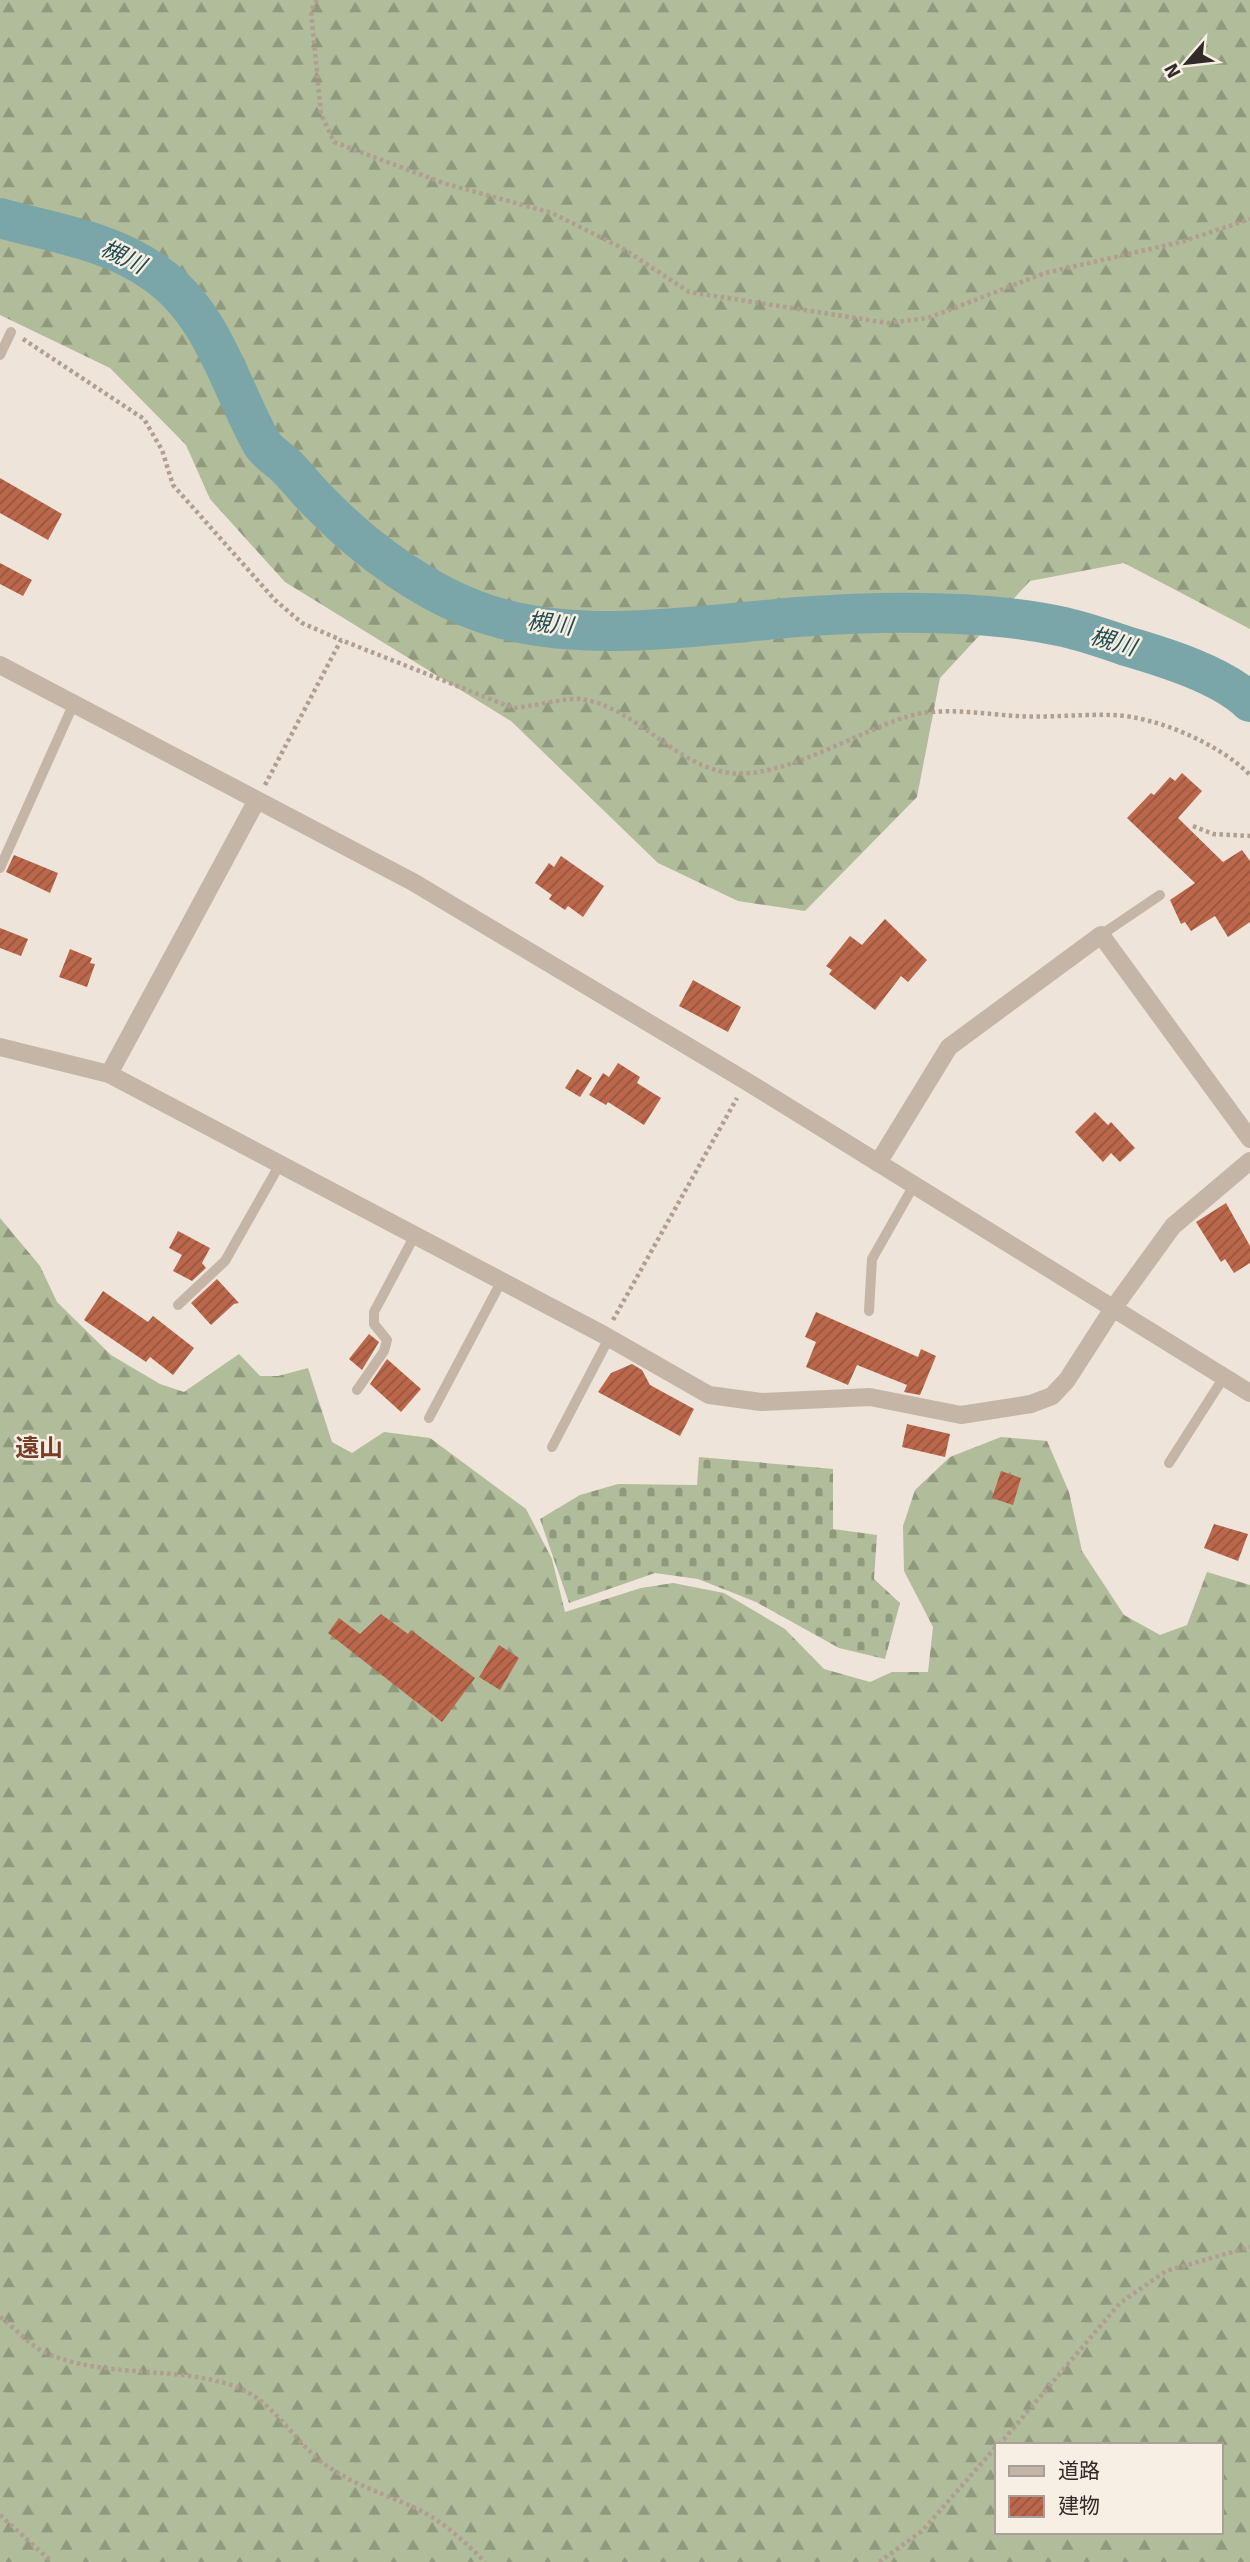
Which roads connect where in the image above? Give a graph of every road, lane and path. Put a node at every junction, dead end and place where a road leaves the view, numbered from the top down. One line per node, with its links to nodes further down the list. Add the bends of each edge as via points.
1 (317, 0): 2 (path, via 311,10 321,114 334,142 443,183 552,213 622,248 689,292 888,323 928,318 1045,273 1181,243)
2 (1250, 219)
3 (11, 332): 4 (lane); 5 (path, via 144,419 162,450 173,485 275,600 302,623)
4 (0, 355)
5 (341, 640): 8 (path, via 513,708 578,698 599,703 706,767 731,773 789,765 909,715 953,713 1114,715 1144,720 1199,740); 9 (path)
6 (0, 665): 7 (street)
7 (74, 703): 9 (street); 12 (lane)
8 (1250, 775)
9 (257, 800): 16 (street); 17 (street, via 413,882)
10 (1193, 826): 11 (path, via 1213,834)
11 (1250, 836)
12 (0, 868)
13 (1160, 895): 14 (lane)
14 (1101, 935): 18 (street); 20 (street, via 949,1047)
15 (0, 1047): 16 (street)
16 (109, 1074): 21 (street)
17 (746, 1082): 20 (street); 28 (path)
18 (1250, 1139)
19 (1250, 1161): 26 (street, via 1173,1226)
20 (878, 1163): 22 (street)
21 (280, 1164): 23 (street); 25 (lane, via 225,1261)
22 (914, 1185): 26 (street); 27 (lane, via 872,1259)
23 (415, 1236): 24 (street); 30 (lane, via 373,1312 374,1324 387,1340)
24 (501, 1282): 28 (street); 32 (lane)
25 (178, 1305)
26 (1112, 1310): 28 (street, via 1052,1396 1031,1405 961,1415 870,1397 761,1402 709,1395); 29 (street)
27 (869, 1311)
28 (606, 1337): 33 (lane)
29 (1224, 1377): 31 (street); 34 (lane)
30 (357, 1390)
31 (1250, 1393)
32 (429, 1418)
33 (552, 1447)
34 (1169, 1463)
35 (1250, 2247): 37 (path, via 1166,2271 1120,2304)
36 (0, 2317): 41 (path, via 43,2352 72,2362 187,2373 236,2387 261,2400 318,2458 353,2484 428,2515)
37 (1000, 2443)
38 (995, 2448): 42 (path, via 922,2531)
39 (0, 2515): 40 (path)
40 (52, 2562)
41 (485, 2562)
42 (879, 2562)

